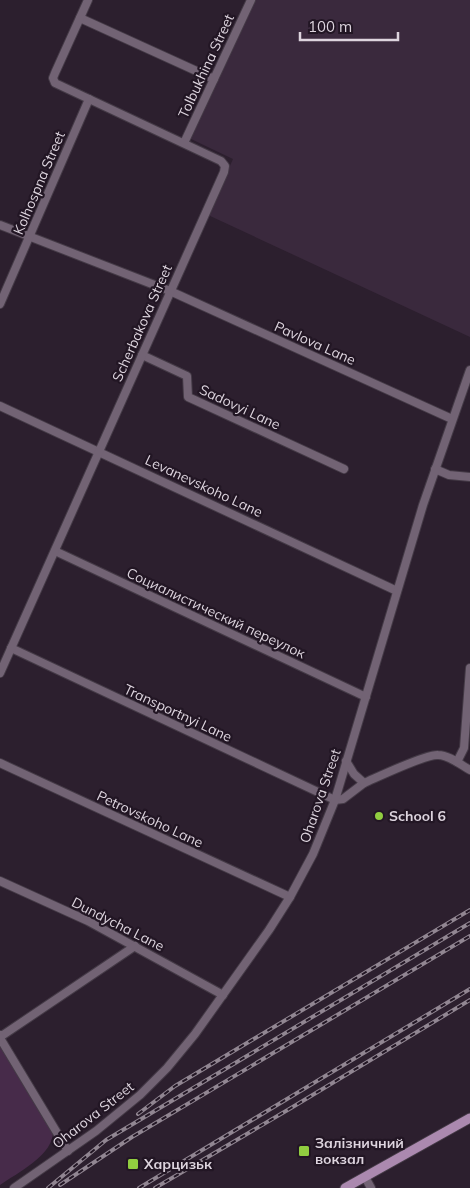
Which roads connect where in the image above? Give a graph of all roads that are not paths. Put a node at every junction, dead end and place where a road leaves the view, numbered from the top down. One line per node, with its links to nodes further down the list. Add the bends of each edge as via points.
1 (88, 0): 3 (street)
2 (251, 0): 4 (street, Tolbukhina Street)
3 (80, 18): 4 (street); 5 (street, Scherbakova Street, via 54,78 55,83)
4 (214, 79): 6 (street, Tolbukhina Street)
5 (89, 99): 6 (street, Scherbakova Street); 8 (street, Kolhospna Street)
6 (184, 144): 9 (street, Scherbakova Street, via 221,161 225,166)
7 (0, 225): 8 (street, Pavlova Lane)
8 (29, 237): 9 (street, Pavlova Lane); 10 (street, Kolhospna Street)
9 (169, 290): 11 (street, Scherbakova Street); 14 (street, Pavlova Lane)
10 (0, 304)
11 (142, 355): 15 (street, Scherbakova Street); 16 (street, Sadovyi Lane, via 187,376 188,397)
12 (470, 370): 14 (street, Oharova Street)
13 (0, 406): 15 (street, Levanevskoho Lane)
14 (452, 419): 17 (street, Oharova Street)
15 (99, 451): 19 (street, Scherbakova Street); 20 (street, Levanevskoho Lane)
16 (344, 469)
17 (435, 469): 18 (street); 20 (street, Oharova Street)
18 (470, 478)
19 (55, 552): 21 (street, Scherbakova Street); 25 (street, Социалистический переулок)
20 (397, 591): 25 (street, Oharova Street)
21 (11, 648): 23 (street, Scherbakova Street); 31 (street, Transportnyi Lane)
22 (470, 668): 24 (street)
23 (0, 673)
24 (469, 692): 27 (street, via 464,748)
25 (366, 696): 26 (street, Oharova Street)
26 (346, 761): 30 (street); 31 (street, Oharova Street)
27 (457, 762): 29 (street); 30 (street, via 438,754)
28 (0, 763): 33 (street, Petrovskoho Lane)
29 (470, 770)
30 (364, 783): 31 (street)
31 (335, 800): 33 (street, Oharova Street, via 313,854)
32 (0, 881): 34 (street, Dundycha Lane)
33 (290, 898): 35 (street, Oharova Street)
34 (135, 946): 35 (street, Dundycha Lane); 36 (street)
35 (223, 995): 38 (street, Oharova Street, via 167,1068 140,1095)
36 (0, 1036): 38 (street)
37 (470, 1118): 39 (main road)
38 (68, 1151): 40 (street, Oharova Street)
39 (365, 1177): 41 (main road); 42 (street)
40 (14, 1188)
41 (345, 1188)
42 (371, 1188)

